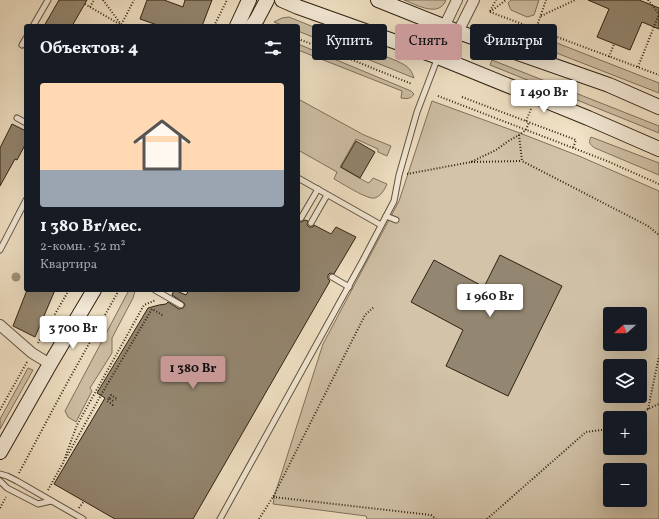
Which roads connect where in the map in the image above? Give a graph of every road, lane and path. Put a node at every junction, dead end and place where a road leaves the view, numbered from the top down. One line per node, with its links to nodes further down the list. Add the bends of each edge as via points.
1 (48, 0): 22 (lane)
2 (94, 0): 18 (path)
3 (103, 0): 24 (path)
4 (134, 0): 25 (path)
5 (227, 0): 26 (path)
6 (249, 0): 27 (main road)
7 (268, 0): 28 (main road)
8 (282, 0): 38 (main road)
9 (378, 0): 29 (main road)
10 (457, 0): 30 (street)
11 (474, 0): 31 (street)
12 (496, 0): 19 (path)
13 (506, 0): 19 (path)
14 (546, 0): 21 (path)
15 (575, 0): 21 (path)
16 (648, 0): 20 (path)
17 (85, 4): 18 (path)
18 (90, 7): 23 (path)
19 (490, 12): 32 (path)
20 (659, 14): 44 (path)
21 (540, 16): 33 (path)
22 (34, 24)
23 (119, 24)
24 (121, 24)
25 (123, 24)
26 (215, 24)
27 (238, 24)
28 (253, 24)
29 (437, 24)
30 (445, 24)
31 (462, 24)
32 (522, 24)
33 (538, 24)
34 (462, 33): 49 (main road, via 609,85)
35 (557, 37): 41 (path)
36 (300, 40): 46 (path)
37 (24, 41): 39 (lane)
38 (395, 42)
39 (22, 44)
40 (614, 44): 41 (path)
41 (609, 57): 44 (path)
42 (437, 60): 59 (lane, via 418,112)
43 (445, 60): 56 (main road)
44 (638, 66): 45 (path)
45 (659, 75)
46 (412, 84)
47 (438, 96): 53 (path)
48 (462, 97): 52 (path)
49 (659, 107)
50 (17, 118): 51 (lane)
51 (24, 122)
52 (529, 122): 53 (path); 55 (path, via 576,140)
53 (526, 130): 54 (path); 55 (path)
54 (519, 136): 57 (path); 58 (path)
55 (573, 148): 61 (path, via 607,160)
56 (659, 149)
57 (522, 161): 58 (path); 70 (path, via 648,226)
58 (471, 162): 59 (path)
59 (400, 175): 65 (lane, via 394,201)
60 (300, 179): 62 (lane)
61 (659, 184)
62 (318, 189): 63 (lane); 66 (lane)
63 (327, 195): 68 (lane); 69 (lane)
64 (24, 204): 71 (lane)
65 (386, 216): 67 (lane); 69 (lane)
66 (302, 218)
67 (396, 220)
68 (311, 223)
69 (381, 225): 73 (lane)
70 (659, 235)
71 (0, 250)
72 (332, 277): 73 (lane)
73 (348, 287): 104 (lane)
74 (68, 292): 83 (path)
75 (93, 292): 85 (main road)
76 (118, 292): 93 (path)
77 (158, 292): 78 (lane)
78 (162, 294): 79 (lane); 92 (path, via 158,300 144,305 77,425)
79 (181, 305)
80 (374, 307): 98 (path, via 365,315)
81 (164, 316): 92 (path, via 152,310)
82 (0, 325): 83 (street)
83 (32, 353): 85 (street); 89 (path)
84 (659, 356): 88 (path)
85 (50, 364): 91 (main road)
86 (109, 398): 86 (path, via 106,401 113,405 114,402)
87 (659, 404): 88 (path)
88 (648, 409)
89 (0, 410)
90 (603, 430): 107 (path, via 586,432)
91 (0, 452)
92 (64, 464): 97 (path)
93 (19, 473)
94 (0, 474): 96 (lane)
95 (0, 481): 101 (lane, via 7,488)
96 (34, 491): 99 (lane); 101 (lane)
97 (47, 492)
98 (273, 497): 105 (path); 106 (path, via 432,515)
99 (51, 501): 101 (lane); 103 (lane)
100 (84, 501): 102 (path)
101 (38, 504)
102 (78, 510)
103 (82, 519)
104 (220, 519)
105 (259, 519)
106 (436, 519)
107 (487, 519)

